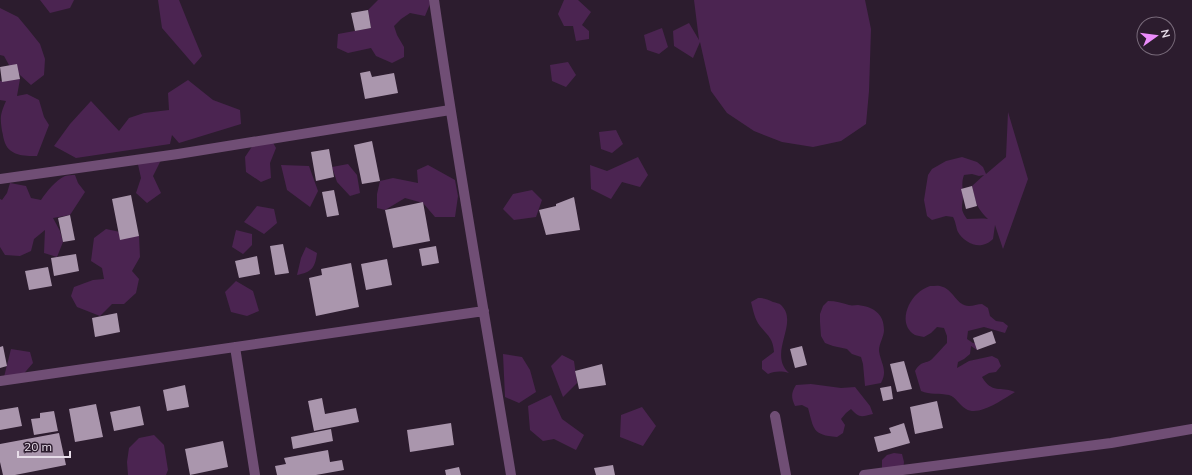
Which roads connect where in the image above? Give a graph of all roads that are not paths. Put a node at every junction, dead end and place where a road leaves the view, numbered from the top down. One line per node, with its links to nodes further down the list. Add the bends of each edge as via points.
1 (434, 0): 2 (street)
2 (450, 110): 3 (street, via 178,154); 4 (street)
3 (0, 179)
4 (484, 311): 5 (street); 10 (street)
5 (234, 347): 6 (street); 9 (street)
6 (0, 381)
7 (775, 416): 11 (street)
8 (1192, 428): 12 (street, via 1111,443)
9 (255, 475)
10 (511, 475)
11 (786, 475)
12 (864, 475)

